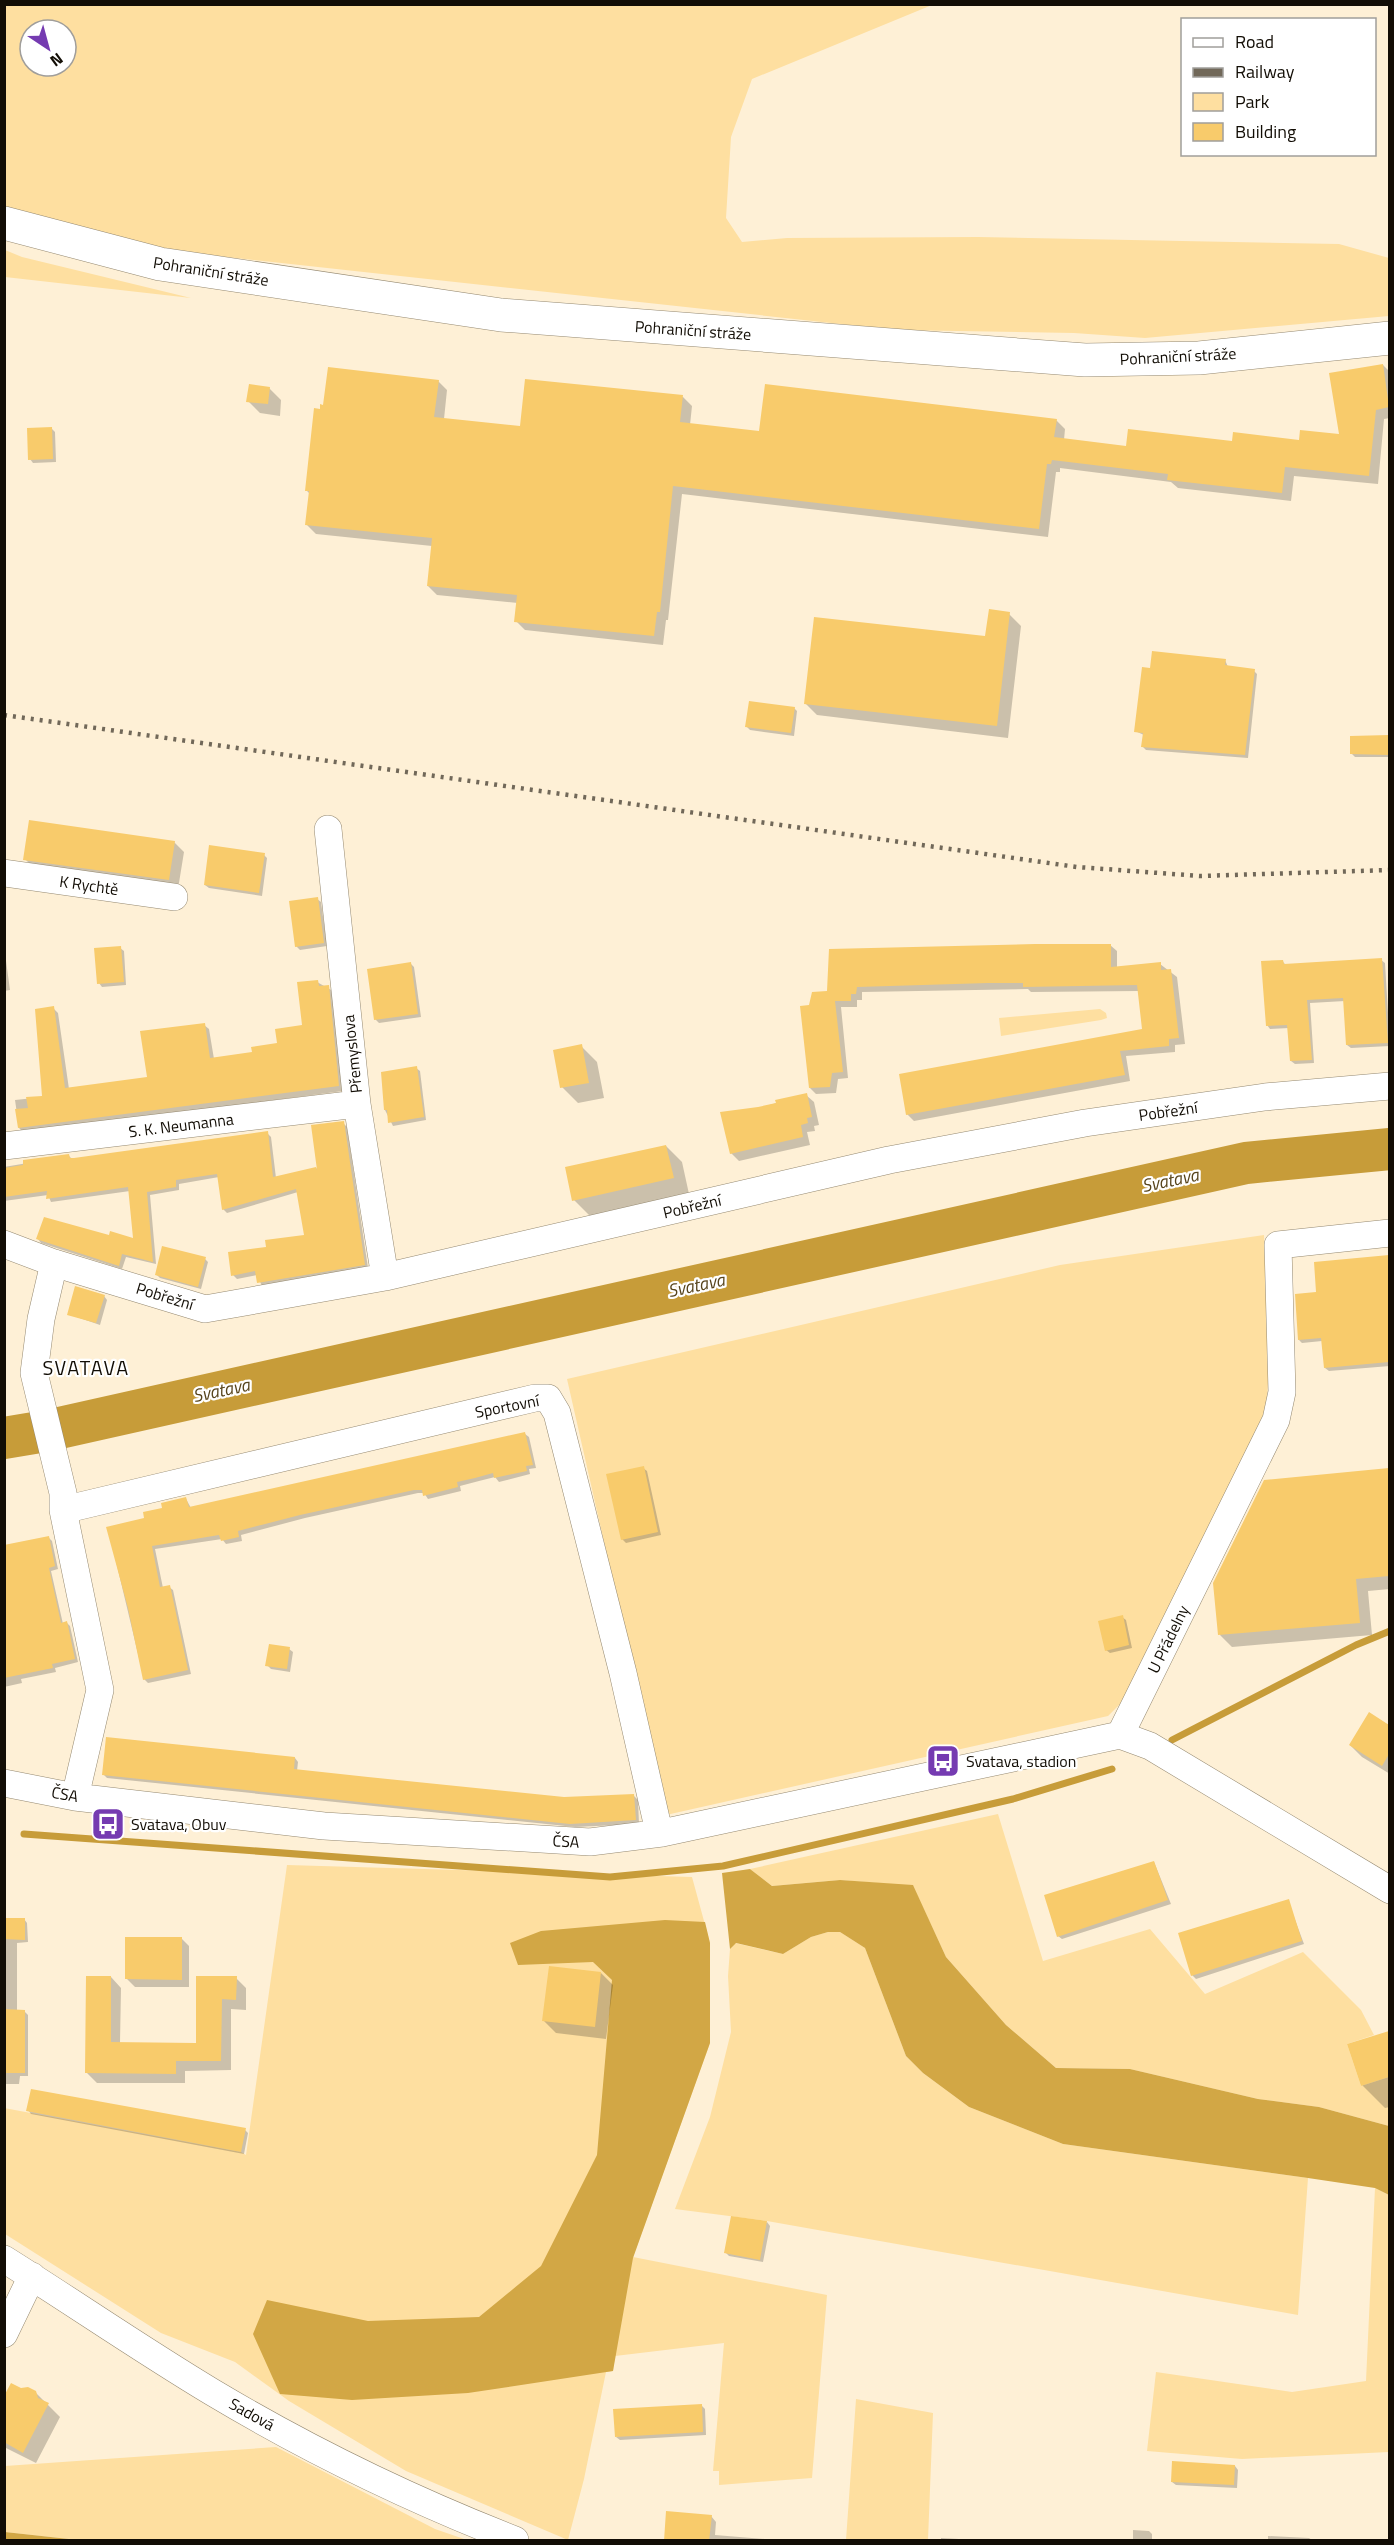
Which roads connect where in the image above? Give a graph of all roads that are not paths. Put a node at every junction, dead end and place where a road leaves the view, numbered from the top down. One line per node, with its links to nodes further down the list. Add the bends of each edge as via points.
1 (4, 223): 2 (street, Pohraniční stráže, via 160,264 501,315 1084,360 1199,358)
2 (1389, 338)
3 (328, 829): 7 (street, Přemyslova)
4 (4, 873): 5 (street, K Rychtě)
5 (174, 897)
6 (1389, 1086): 12 (street, Pobřežní, via 1265,1097 1096,1121 900,1158)
7 (357, 1104): 8 (street, S. K. Neumanna); 12 (street, Přemyslova)
8 (4, 1146)
9 (1389, 1233): 14 (street, U Přádelny, via 1278,1245 1282,1392 1276,1420)
10 (4, 1244): 11 (street, Pobřežní)
11 (54, 1263): 12 (street, Pobřežní, via 205,1309); 13 (street, via 34,1372)
12 (385, 1277)
13 (63, 1501): 16 (street, via 100,1690); 17 (street, Sportovní, via 548,1398 557,1413)
14 (1126, 1737): 17 (street, ČSA); 18 (street, via 1168,1756)
15 (4, 1783): 16 (street, ČSA)
16 (75, 1797): 17 (street, ČSA, via 324,1826 476,1837 590,1842)
17 (662, 1833)
18 (1389, 1890)
19 (4, 2259): 20 (street, Sadová)
20 (32, 2276): 21 (street); 22 (street, Sadová, via 213,2392 323,2453 420,2503)
21 (4, 2334)
22 (515, 2541)

